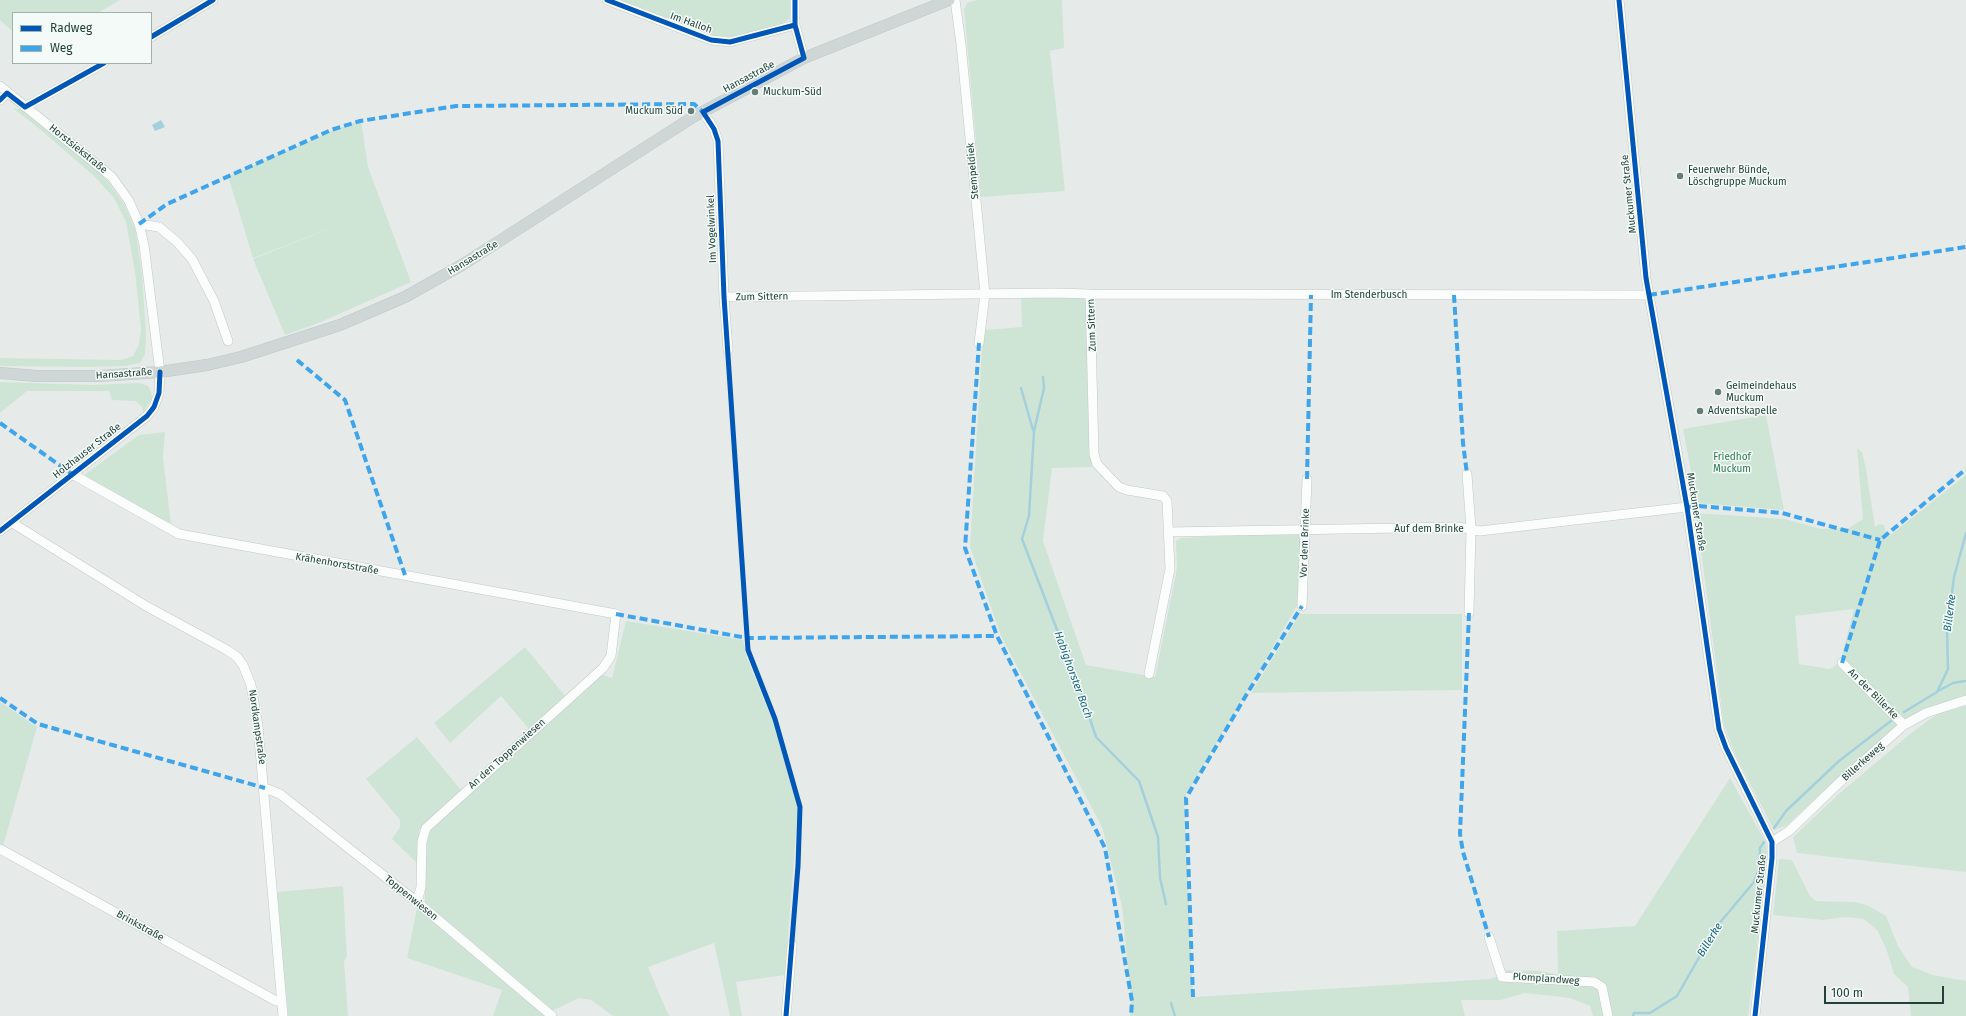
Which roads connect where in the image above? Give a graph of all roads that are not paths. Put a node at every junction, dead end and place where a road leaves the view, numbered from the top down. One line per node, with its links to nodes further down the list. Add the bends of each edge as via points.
1 (213, 0): 8 (street)
2 (607, 0): 7 (street, Im Halloh, via 711,40 730,42)
3 (795, 0): 7 (street)
4 (950, 0): 9 (main road, Hansastraße)
5 (955, 0): 17 (street, Stempeldiek)
6 (1619, 0): 19 (street, Muckumer Straße)
7 (795, 25): 9 (street)
8 (152, 36)
9 (804, 58): 15 (main road, Hansastraße)
10 (102, 64): 14 (street)
11 (0, 86): 12 (street, Horstsiekstraße)
12 (7, 93): 13 (street); 14 (street, Horstsiekstraße)
13 (0, 100)
14 (25, 106): 16 (street, Horstsiekstraße, via 112,176 130,201)
15 (703, 112): 20 (street, Im Vogelwinkel, via 718,141); 24 (main road, Hansastraße, via 491,248 405,297 340,325 241,357)
16 (139, 224): 21 (street, via 159,227 192,259 214,301); 24 (street, Horstsiekstraße, via 144,245)
17 (985, 294): 18 (street, Zum Sittern); 20 (street, Zum Sittern); 22 (street, Stempeldiek)
18 (1090, 294): 19 (street, Im Stenderbusch); 34 (street, Zum Sittern, via 1094,454 1097,464 1119,487 1163,496 1167,501)
19 (1649, 295): 29 (street, Muckumer Straße)
20 (724, 297): 23 (street, Im Vogelwinkel)
21 (228, 341)
22 (979, 343)
23 (728, 350)
24 (160, 372): 25 (main road, Hansastraße, via 99,376); 26 (street, Holzhauser Straße, via 159,393 154,408)
25 (0, 373)
26 (72, 474): 30 (street, Holzhauser Straße); 36 (street, Krähenhorststraße, via 179,534)
27 (1467, 474): 31 (street)
28 (1307, 479): 32 (street, Vor dem Brinke)
29 (1687, 507): 31 (street, Auf dem Brinke, via 1498,530); 43 (street, Muckumer Straße, via 1719,729)
30 (11, 522): 33 (street, Holzhauser Straße); 42 (street, Nordkampstraße, via 146,606 237,657 251,685)
31 (1471, 529): 32 (street, Auf dem Brinke, via 1458,527); 37 (street)
32 (1306, 530): 34 (street, Auf dem Brinke); 35 (street, Vor dem Brinke)
33 (0, 531)
34 (1169, 532): 39 (street, Zum Sittern, via 1170,569)
35 (1302, 606)
36 (616, 614): 45 (street, An den Toppenwiesen, via 611,656 603,668 426,828 422,842 421,887)
37 (1470, 614)
38 (1842, 664): 41 (street, An der Billerke)
39 (1149, 674)
40 (1966, 700): 41 (street, Billerkeweg, via 1926,713)
41 (1904, 725): 43 (street, Billerkeweg, via 1789,831)
42 (265, 788): 45 (street, Toppenwiesen, via 280,794); 48 (street, Nordkampstraße)
43 (1772, 842): 53 (street, Muckumer Straße)
44 (0, 849): 48 (street, Brinkstraße, via 276,1001)
45 (417, 902): 50 (street, Toppenwiesen)
46 (1489, 937): 52 (street, Plomplandweg, via 1502,977 1594,982 1602,988)
47 (792, 945): 51 (street)
48 (281, 1001): 49 (street, Nordkampstraße)
49 (283, 1016)
50 (552, 1016)
51 (786, 1016)
52 (1608, 1016)
53 (1755, 1016)

